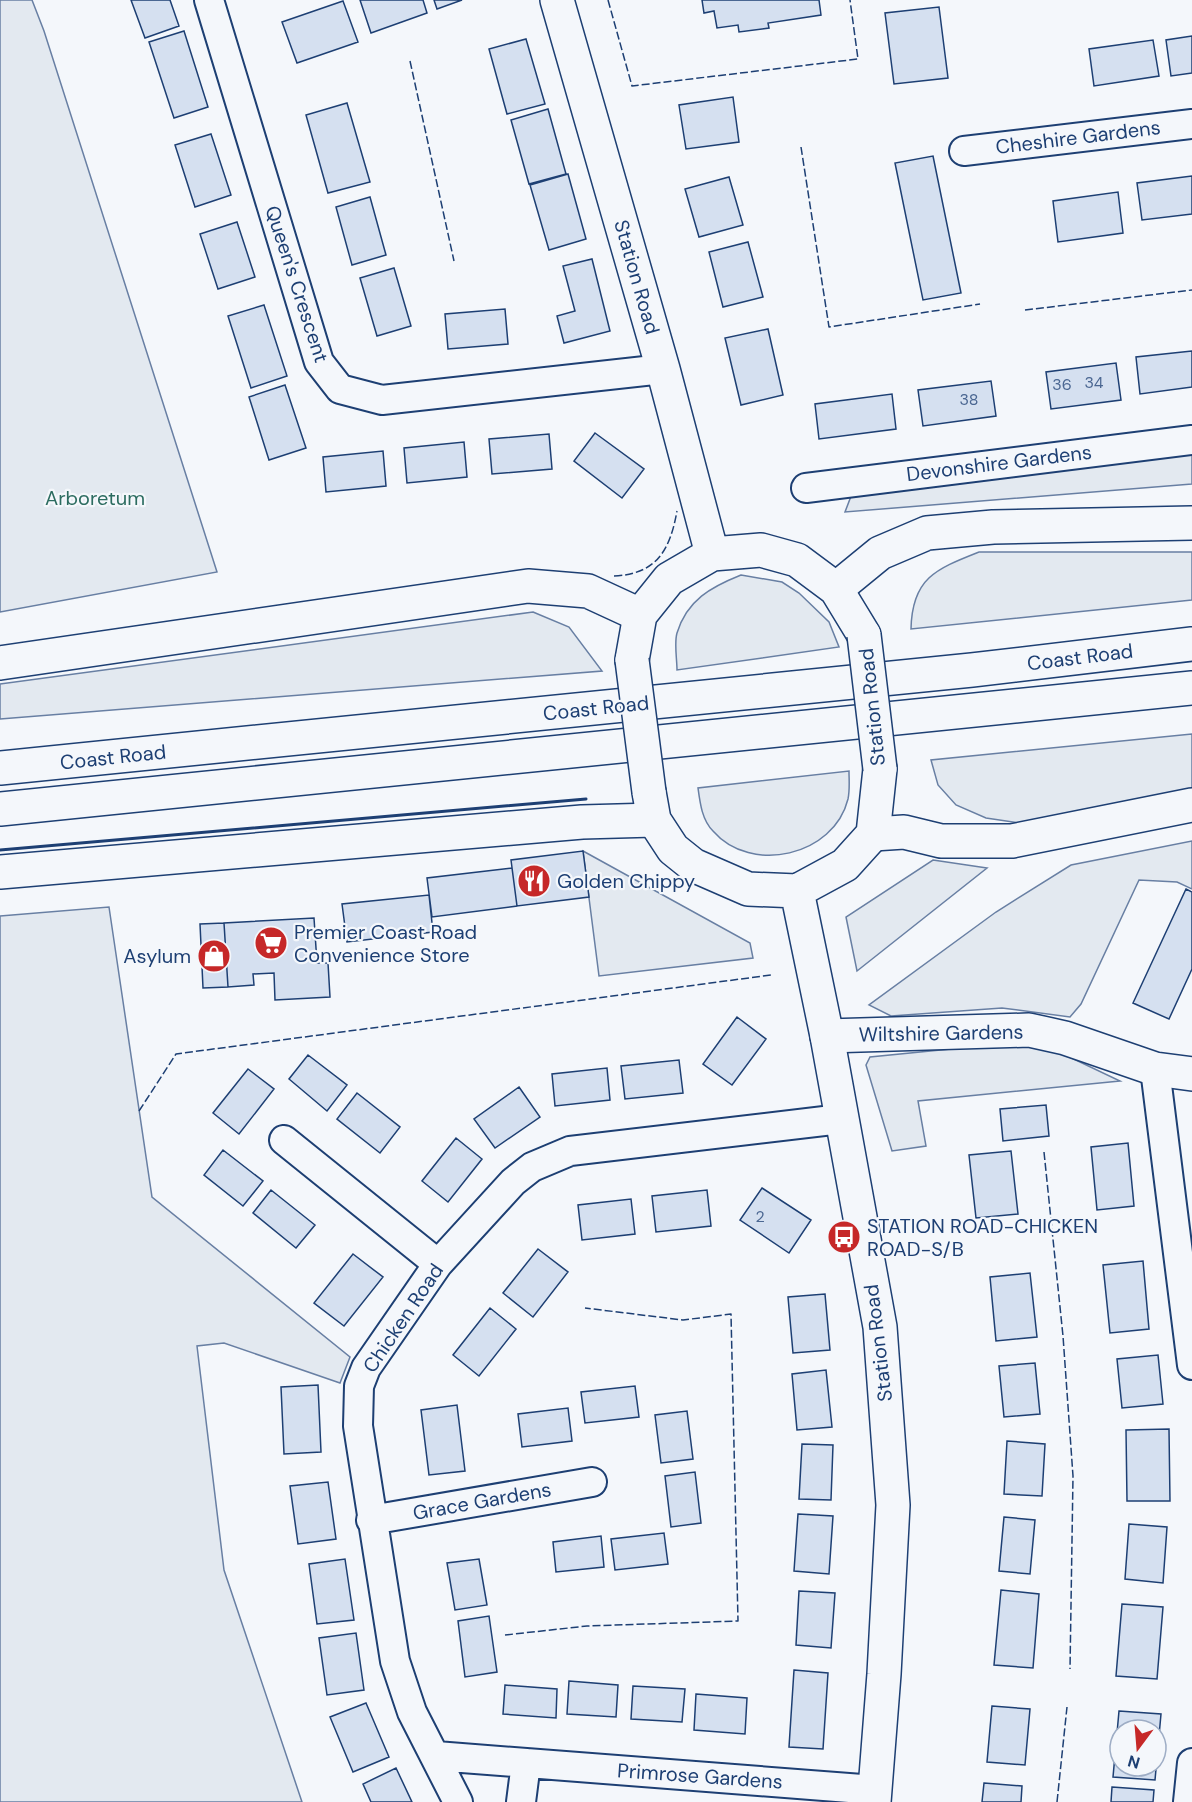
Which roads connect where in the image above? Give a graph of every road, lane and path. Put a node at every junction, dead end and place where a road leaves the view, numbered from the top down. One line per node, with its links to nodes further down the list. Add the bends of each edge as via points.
1 (557, 0): 5 (main road, Station Road)
2 (214, 2): 5 (street, Queen's Crescent, via 319,362 340,389 382,400)
3 (1192, 124): 4 (street, Cheshire Gardens)
4 (964, 152)
5 (663, 369): 9 (main road, Station Road)
6 (1192, 440): 7 (street, Devonshire Gardens)
7 (806, 488)
8 (1192, 523): 10 (main road, via 993,527 927,533 880,554)
9 (712, 554): 10 (main road, Station Road, via 761,550 797,560); 11 (main road, Station Road, via 669,579)
10 (836, 589): 19 (main road, Station Road, bridge, via 864,635 880,769)
11 (640, 615): 13 (main road, via 588,591 528,586); 17 (main road, bridge, via 632,660)
12 (1192, 644): 15 (main road, Coast Road, via 972,670)
13 (0, 663)
14 (1192, 688): 18 (main road, Coast Road)
15 (0, 768)
16 (1192, 805): 19 (main road, via 1012,841 941,841 904,832)
17 (652, 806): 20 (main road, via 582,822); 21 (main road, via 673,849 693,865 748,889)
18 (0, 809)
19 (873, 834): 21 (main road, via 845,865)
20 (0, 872)
21 (797, 891): 22 (main road, Station Road)
22 (827, 1036): 23 (main road, Wiltshire Gardens, via 1029,1030 1065,1038); 25 (main road, Station Road)
23 (1155, 1069): 24 (main road, Wiltshire Gardens); 28 (street)
24 (1192, 1074)
25 (842, 1119): 27 (street, Chicken Road, via 596,1148 552,1158 513,1182); 34 (main road, Station Road, via 880,1327 892,1505)
26 (284, 1140): 27 (street)
27 (438, 1264): 30 (street, Chicken Road, via 377,1349 359,1386 358,1426)
28 (1192, 1365)
29 (592, 1482): 30 (street, Grace Gardens)
30 (371, 1520): 31 (street, Chicken Road, via 402,1686)
31 (436, 1756): 32 (street, Primrose Gardens); 35 (street, Chicken Road)
32 (526, 1763): 34 (street, Primrose Gardens); 36 (street)
33 (1192, 1763): 37 (street)
34 (874, 1796)
35 (458, 1802)
36 (521, 1802)
37 (1188, 1802)

